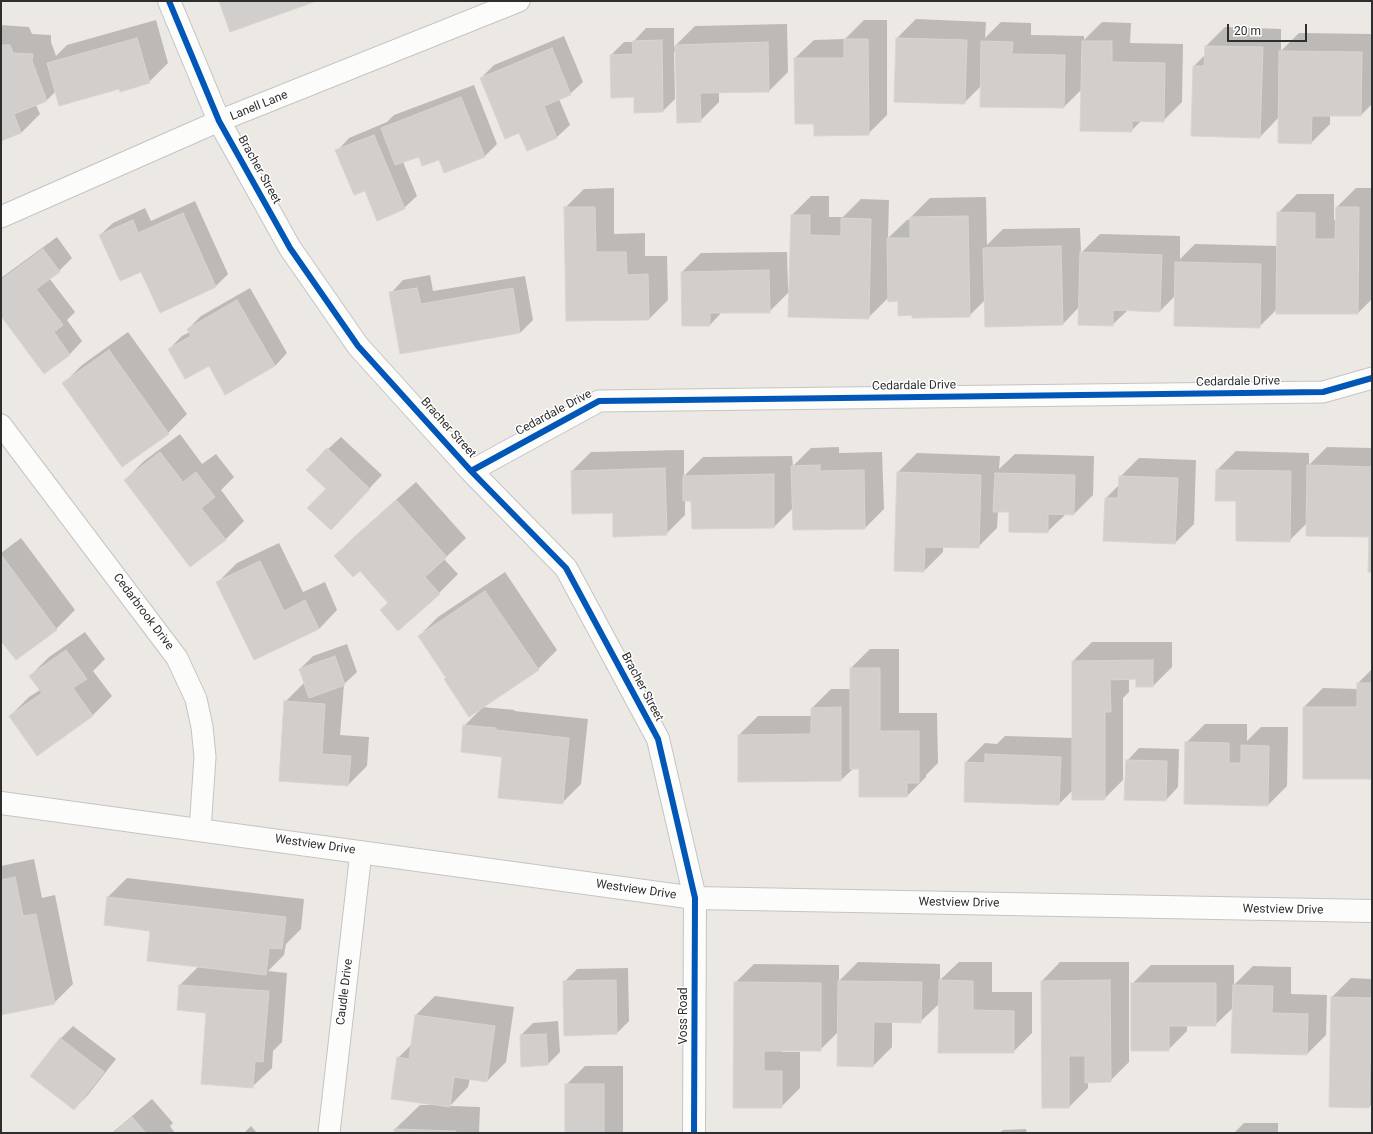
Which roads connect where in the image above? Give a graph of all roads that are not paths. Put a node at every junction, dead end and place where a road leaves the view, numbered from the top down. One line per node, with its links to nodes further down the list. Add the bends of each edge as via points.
1 (169, 1): 3 (main road, Bracher Street)
2 (519, 1): 3 (street, Lanell Lane)
3 (219, 121): 4 (street, Lanell Lane); 7 (main road, Bracher Street, via 290,248 358,346)
4 (1, 217)
5 (1372, 378): 7 (street, Cedardale Drive, via 1323,392 599,401)
6 (1, 425): 9 (street, Cedarbrook Drive, via 177,658 196,699 202,727 205,757)
7 (472, 471): 11 (main road, Bracher Street, via 566,568 658,739)
8 (1, 802): 9 (main road, Westview Drive)
9 (200, 830): 10 (main road, Westview Drive)
10 (362, 852): 11 (main road, Westview Drive); 13 (street, Caudle Drive)
11 (695, 898): 12 (main road, Westview Drive); 14 (main road, Voss Road)
12 (1372, 911)
13 (329, 1133)
14 (694, 1133)

